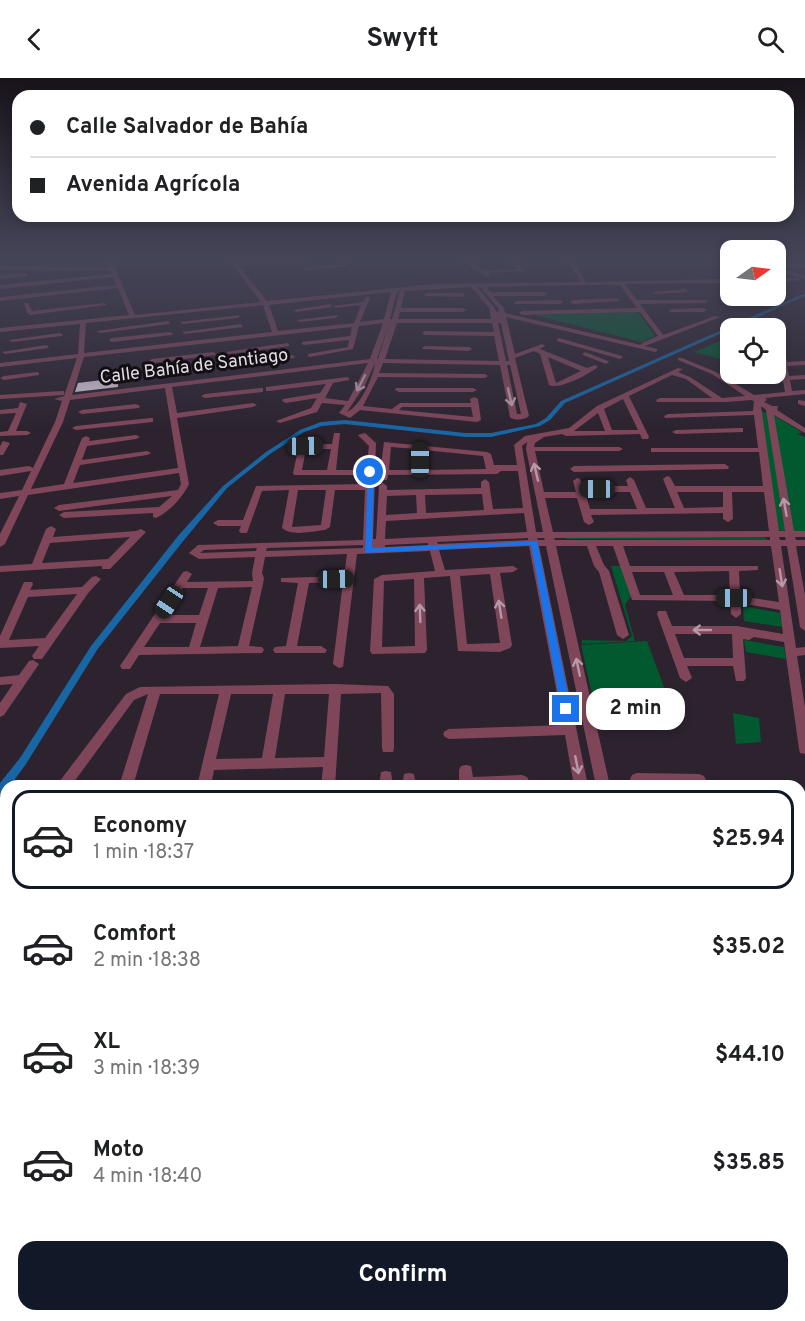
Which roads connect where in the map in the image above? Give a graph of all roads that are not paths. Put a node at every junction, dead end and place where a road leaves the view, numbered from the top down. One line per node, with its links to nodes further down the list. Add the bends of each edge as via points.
1 (56, 314): 35 (street)
2 (132, 314): 22 (street)
3 (164, 314): 22 (street); 34 (street)
4 (238, 314): 27 (street)
5 (238, 314): 36 (street)
6 (269, 314): 47 (street)
7 (298, 314): 23 (street, via 301,322)
8 (325, 314): 23 (street)
9 (353, 314): 26 (street)
10 (361, 314): 26 (street)
11 (388, 314): 28 (street)
12 (397, 314): 29 (street)
13 (493, 314): 24 (street)
14 (496, 314): 24 (street)
15 (502, 314): 30 (street)
16 (516, 314): 43 (street)
17 (525, 314): 43 (street)
18 (645, 314): 52 (street)
19 (674, 314): 31 (street)
20 (707, 314): 25 (street)
21 (336, 316): 23 (street)
22 (133, 317): 32 (street)
23 (327, 317)
24 (493, 317): 29 (street); 30 (street); 46 (street)
25 (712, 319): 31 (street); 37 (street)
26 (359, 320): 28 (street); 47 (street); 50 (street)
27 (195, 321): 33 (street); 40 (street)
28 (386, 321): 29 (street); 78 (street, via 380,348)
29 (395, 321): 79 (street)
30 (504, 321): 76 (street)
31 (680, 321): 37 (street)
32 (80, 322): 35 (street); 72 (street)
33 (183, 322)
34 (167, 324): 38 (street); 38 (street, via 170,336 112,343)
35 (58, 325): 41 (street)
36 (242, 328): 40 (street); 51 (street)
37 (685, 328): 52 (street)
38 (111, 330): 39 (street)
39 (100, 331)
40 (198, 331): 42 (street)
41 (1, 332)
42 (185, 332)
43 (584, 332): 58 (street); 58 (street, via 650,351 656,349); 59 (street)
44 (442, 333): 45 (street); 62 (street); 62 (street, via 425,330 425,351)
45 (467, 333): 46 (street); 62 (street, via 470,352)
46 (496, 333): 83 (street)
47 (276, 334): 51 (street)
48 (60, 335): 49 (street)
49 (47, 336): 53 (street); 60 (street)
50 (354, 336): 56 (street); 68 (street, via 349,350)
51 (245, 337): 55 (street)
52 (662, 337): 58 (street)
53 (26, 339): 54 (street); 63 (street)
54 (12, 340)
55 (208, 342): 70 (street); 72 (street)
56 (315, 342): 57 (street); 68 (street)
57 (304, 343)
58 (644, 344)
59 (548, 345): 61 (street); 67 (street); 76 (street); 80 (street); 89 (street)
60 (44, 347): 63 (street); 87 (street)
61 (590, 348): 67 (street); 74 (street)
62 (442, 349)
63 (19, 350): 65 (street)
64 (241, 350): 66 (street); 73 (street, via 286,342); 82 (street)
65 (5, 352)
66 (229, 352)
67 (581, 352): 88 (street)
68 (322, 353): 71 (street)
69 (628, 353): 74 (street)
70 (211, 354): 75 (street); 92 (street, via 217,369)
71 (310, 355)
72 (78, 356): 87 (street); 112 (street)
73 (291, 357): 82 (street); 90 (street)
74 (620, 357): 88 (street)
75 (164, 359): 77 (street); 92 (street)
76 (512, 360): 83 (street, Calle Bahía de Santiago); 83 (street, one-way to 76, via 514,417 525,416)
77 (152, 361)
78 (372, 361): 79 (street, Calle Bahía de Santiago); 90 (street, Calle Bahía de Santiago); 121 (street, one-way to 121)
79 (381, 361): 83 (street, Calle Bahía de Santiago); 95 (street)
80 (562, 361): 89 (street); 91 (street)
81 (786, 361): 84 (street)
82 (245, 362): 85 (street)
83 (502, 362)
84 (805, 363)
85 (232, 364)
86 (0, 365): 87 (street)
87 (40, 365): 100 (street); 119 (street)
88 (600, 365): 91 (street)
89 (548, 367): 91 (street, via 555,386)
90 (297, 370): 105 (street, Calle Bahía de Santiago)
91 (586, 371)
92 (166, 372): 94 (street)
93 (678, 372): 104 (street); 117 (street); 118 (street)
94 (152, 373)
95 (373, 376): 98 (street); 121 (street)
96 (471, 376): 97 (street); 98 (street); 113 (street)
97 (485, 376)
98 (405, 377): 113 (street, via 398,393)
99 (805, 377): 101 (street)
100 (4, 378)
101 (786, 378): 110 (street)
102 (346, 379): 103 (street)
103 (331, 381): 106 (street); 116 (street)
104 (652, 382): 111 (street); 125 (street)
105 (168, 386): 107 (street, Calle Bahía de Santiago); 135 (street)
106 (280, 387): 108 (street); 120 (street)
107 (132, 390): 112 (street, Calle Bahía de Santiago); 124 (street)
108 (249, 391): 130 (street, via 204,393); 130 (street, via 254,409)
109 (805, 392): 110 (street)
110 (789, 393): 114 (street)
111 (625, 395): 126 (street); 154 (street)
112 (61, 396): 119 (street, Calle Bahía de Santiago); 170 (street); 190 (street, via 59,422)
113 (474, 397): 123 (street); 138 (street, via 479,422)
114 (756, 397): 114 (street, via 718,371 680,360 714,373); 118 (street); 127 (street); 134 (street)
115 (0, 398): 119 (street)
116 (321, 398): 120 (street); 121 (street); 137 (street, via 312,411)
117 (693, 399): 118 (street); 125 (street)
118 (719, 399)
119 (25, 401): 131 (street); 151 (street)
120 (286, 401): 137 (street)
121 (355, 404): 129 (street)
122 (426, 405): 123 (street); 129 (street, via 400,405); 136 (street)
123 (443, 405): 138 (street)
124 (133, 406): 128 (street); 144 (street)
125 (664, 407): 133 (street); 147 (street, via 678,435)
126 (600, 408): 146 (street); 148 (street)
127 (772, 408): 141 (street); 209 (street, one-way to 127)
128 (97, 410): 132 (street); 142 (street)
129 (394, 410): 136 (street)
130 (208, 411): 135 (street)
131 (0, 412)
132 (82, 412)
133 (722, 414): 134 (street); 147 (street)
134 (757, 414): 160 (street)
135 (172, 415): 171 (street)
136 (425, 416): 138 (street)
137 (294, 417): 140 (street)
138 (444, 418)
139 (150, 420): 144 (street)
140 (280, 421)
141 (801, 425)
142 (91, 427): 143 (street); 144 (street)
143 (76, 428)
144 (136, 430): 164 (street); 165 (street, via 85,441)
145 (740, 430): 147 (street)
146 (573, 431): 148 (street); 155 (street, via 531,437); 157 (street, via 536,439)
147 (722, 431)
148 (609, 432): 154 (street)
149 (27, 433): 151 (street)
150 (0, 434): 151 (street)
151 (11, 434)
152 (337, 435): 156 (street)
153 (362, 435): 173 (street, via 373,446)
154 (648, 441): 159 (street); 169 (street)
155 (519, 444): 157 (street); 167 (street)
156 (335, 446): 175 (street); 175 (street, via 302,447 296,471)
157 (530, 447): 161 (street); 191 (street, one-way to 157)
158 (420, 448): 162 (street); 174 (street); 178 (street, via 387,444)
159 (725, 448): 160 (street); 169 (street, via 725,471)
160 (762, 448): 185 (street)
161 (568, 450): 166 (street, via 617,446); 168 (street)
162 (453, 452): 167 (street, via 487,454 490,468); 172 (street)
163 (147, 453): 164 (street)
164 (137, 454): 165 (street)
165 (79, 463): 179 (street)
166 (626, 468): 168 (street); 169 (street)
167 (522, 469): 172 (street); 195 (street)
168 (574, 469): 182 (street)
169 (663, 469)
170 (29, 470): 176 (street); 190 (street)
171 (182, 470): 179 (street); 187 (street, via 185,484)
172 (454, 471): 174 (street)
173 (370, 472): 175 (street); 181 (street)
174 (420, 472): 178 (street)
175 (331, 473)
176 (0, 474)
177 (667, 479): 186 (street)
178 (384, 482): 188 (street); 202 (street)
179 (70, 485): 190 (street)
180 (331, 487): 181 (street); 183 (street); 183 (street, via 325,527 320,530 287,528)
181 (369, 487): 217 (street)
182 (579, 487): 191 (street); 197 (street, via 632,484); 197 (street, via 587,517)
183 (294, 488): 203 (street, via 258,488 248,501 245,527)
184 (727, 488): 185 (street); 186 (street); 198 (street, via 728,515)
185 (767, 488): 208 (street)
186 (671, 489): 198 (street)
187 (181, 492): 193 (street); 199 (street, via 159,513)
188 (420, 492): 189 (street); 201 (street)
189 (455, 492): 196 (street, via 485,486); 200 (street)
190 (22, 493): 192 (street); 204 (street); 213 (street)
191 (541, 493): 206 (street)
192 (0, 496)
193 (126, 499): 194 (street); 199 (street)
194 (59, 508): 199 (street); 210 (street)
195 (528, 508): 196 (street); 207 (street)
196 (488, 511): 200 (street)
197 (642, 511): 198 (street)
198 (681, 511)
199 (125, 512)
200 (457, 514): 201 (street)
201 (422, 516): 202 (street)
202 (382, 518): 216 (street)
203 (218, 523)
204 (0, 528)
205 (805, 534): 209 (street)
206 (551, 538): 207 (street); 208 (street); 215 (street); 255 (street)
207 (533, 539): 214 (street); 254 (street)
208 (775, 539): 209 (street); 211 (street); 245 (street, one-way to 245)
209 (790, 539): 212 (street); 246 (street)
210 (46, 540): 222 (street); 222 (street, via 141,532 108,566)
211 (617, 543): 215 (street); 227 (street)
212 (805, 543)
213 (0, 544)
214 (430, 544): 216 (street); 232 (street)
215 (591, 544): 251 (street, via 604,571)
216 (380, 546): 217 (street)
217 (368, 547): 218 (street); 221 (street)
218 (336, 548): 219 (street); 221 (street)
219 (264, 550): 220 (street); 238 (street, via 264,572)
220 (214, 551)
221 (352, 552): 235 (street)
222 (37, 564): 223 (street)
223 (0, 567)
224 (734, 568): 225 (street); 228 (street); 244 (street)
225 (754, 568)
226 (513, 569): 229 (street)
227 (625, 569): 228 (street); 242 (street, via 636,598)
228 (668, 569): 243 (street)
229 (494, 570): 230 (street); 230 (street, one-way to 229, via 461,645 500,648 506,645)
230 (455, 573): 232 (street)
231 (188, 574): 239 (street)
232 (437, 574): 233 (street)
233 (419, 576): 233 (street, one-way to 233, via 379,579 376,651 421,650)
234 (96, 579): 241 (street)
235 (348, 579): 237 (street); 265 (street)
236 (285, 580): 237 (street)
237 (304, 580): 259 (street, via 285,650)
238 (258, 581): 240 (street); 257 (street)
239 (180, 585): 240 (street); 247 (street)
240 (214, 585): 248 (street)
241 (86, 590): 252 (street); 253 (street, via 26,589)
242 (656, 598): 243 (street); 249 (street)
243 (680, 598): 244 (street)
244 (735, 608): 245 (street); 250 (street)
245 (786, 609): 256 (street)
246 (804, 616)
247 (158, 619): 248 (street); 260 (street)
248 (203, 619): 261 (street)
249 (668, 630): 250 (street, one-way to 249); 263 (street)
250 (737, 632): 256 (street); 264 (street)
251 (623, 635)
252 (47, 642): 253 (street); 269 (street)
253 (1, 644)
254 (554, 645): 255 (street); 276 (street)
255 (573, 645): 291 (street, one-way to 255)
256 (791, 645): 262 (street); 279 (street)
257 (243, 650): 258 (street); 261 (street)
258 (258, 650)
259 (321, 650)
260 (136, 651): 261 (street); 266 (street)
261 (193, 651)
262 (805, 651)
263 (680, 662): 264 (street); 267 (street)
264 (739, 662): 268 (street)
265 (339, 664)
266 (126, 666)
267 (686, 678)
268 (740, 678)
269 (22, 679): 270 (street); 275 (street)
270 (0, 681)
271 (280, 688): 272 (street); 273 (street); 281 (street)
272 (335, 688): 278 (street, via 387,691); 280 (street)
273 (226, 689): 274 (street); 282 (street)
274 (155, 690): 285 (street, via 130,697); 286 (street)
275 (0, 712)
276 (570, 730): 277 (street); 290 (street, one-way to 290)
277 (449, 734)
278 (388, 748)
279 (805, 749)
280 (330, 762): 281 (street); 288 (street)
281 (268, 764): 282 (street)
282 (209, 765): 287 (street)
283 (522, 779): 289 (street)
284 (637, 779): 292 (street)
285 (68, 780)
286 (128, 780)
287 (205, 780)
288 (328, 780)
289 (466, 780)
290 (580, 780)
291 (602, 780)
292 (643, 780)

